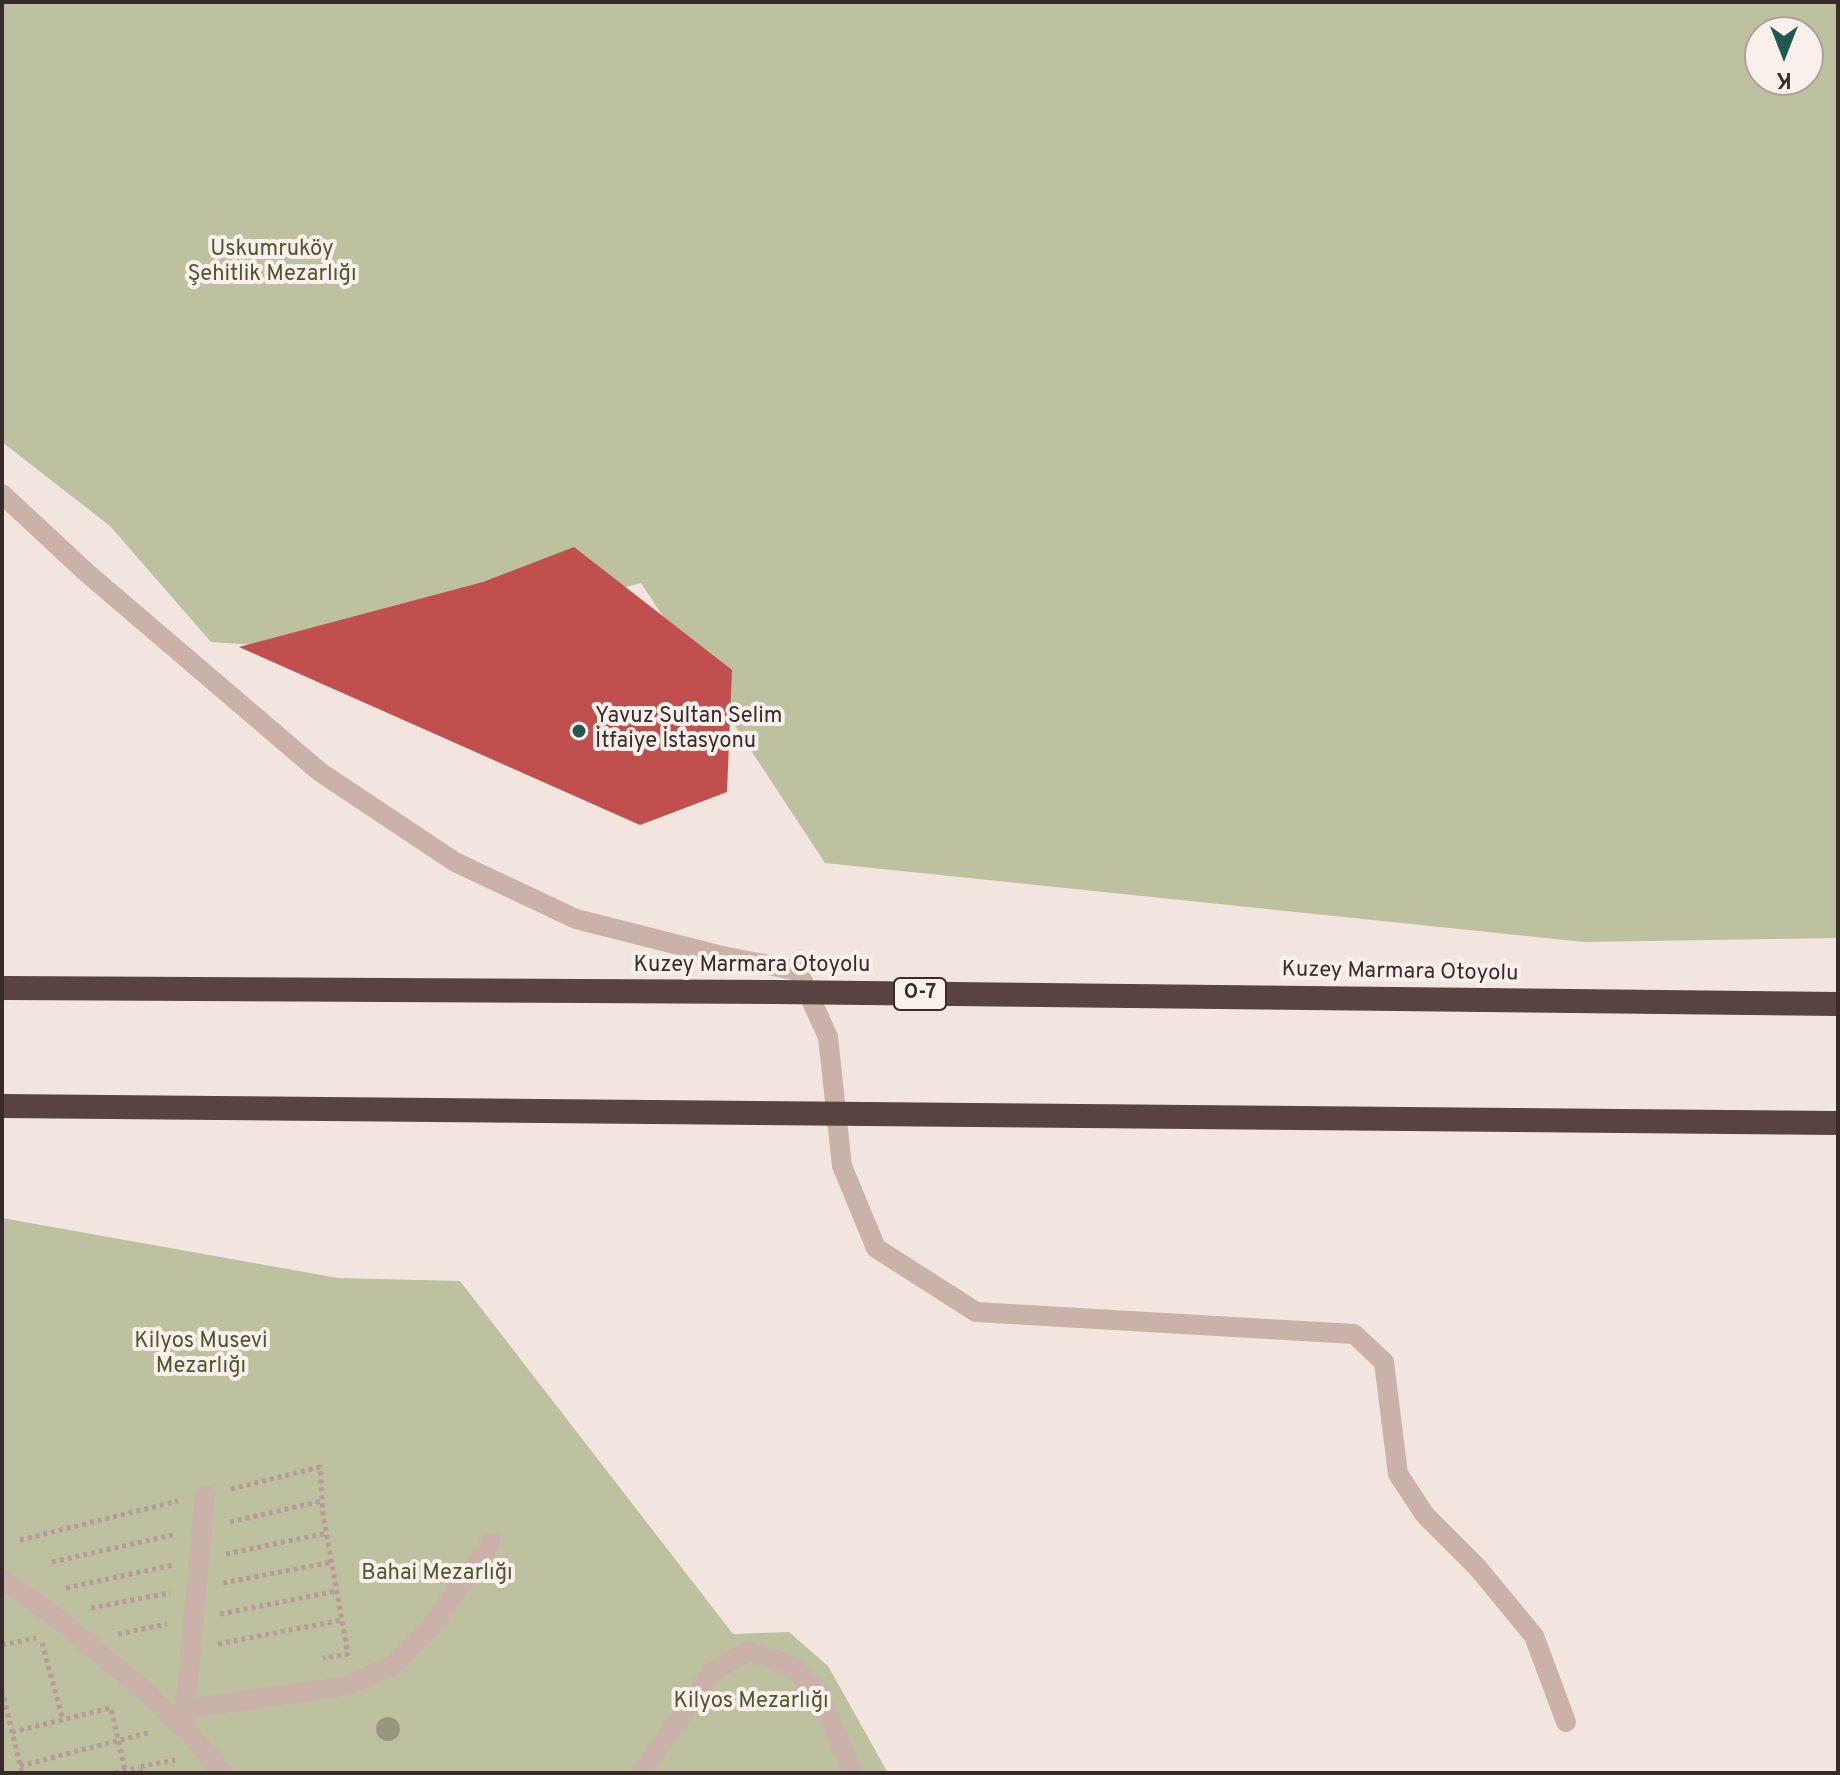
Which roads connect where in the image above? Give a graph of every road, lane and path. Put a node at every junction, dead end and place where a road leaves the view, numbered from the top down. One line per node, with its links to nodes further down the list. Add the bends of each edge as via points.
1 (2, 494): 20 (lane, via 320,772 455,862 576,919 798,971 828,1037 842,1166 876,1248 976,1312 1354,1334 1384,1362 1398,1474 1425,1515 1534,1636)
2 (2, 988): 3 (highway, Kuzey Marmara Otoyolu / O-7, bridge)
3 (1838, 1004)
4 (2, 1106): 5 (highway, bridge)
5 (1838, 1123)
6 (205, 1495): 7 (path); 10 (path, via 320,1467); 11 (lane)
7 (20, 1540)
8 (491, 1542): 19 (lane, via 435,1621 394,1665 346,1686)
9 (2, 1579): 19 (lane)
10 (337, 1591): 11 (path); 12 (path)
11 (192, 1619): 13 (path); 15 (lane)
12 (342, 1620): 15 (path); 16 (path, via 348,1654)
13 (117, 1634)
14 (2, 1645): 18 (path, via 40,1637)
15 (192, 1649): 19 (lane)
16 (319, 1659)
17 (2, 1690): 21 (path)
18 (63, 1720): 21 (path); 22 (path, via 111,1708)
19 (183, 1720): 22 (path); 23 (lane)
20 (1566, 1722)
21 (12, 1732): 24 (path)
22 (118, 1742): 24 (path); 25 (path)
23 (206, 1753): 26 (path); 29 (lane)
24 (20, 1766): 27 (path)
25 (125, 1770): 26 (path); 28 (path)
26 (140, 1770)
27 (22, 1773)
28 (115, 1773)
29 (223, 1773)
30 (641, 1773): 31 (lane, via 711,1673 748,1651 788,1664 818,1693)
31 (853, 1773)

